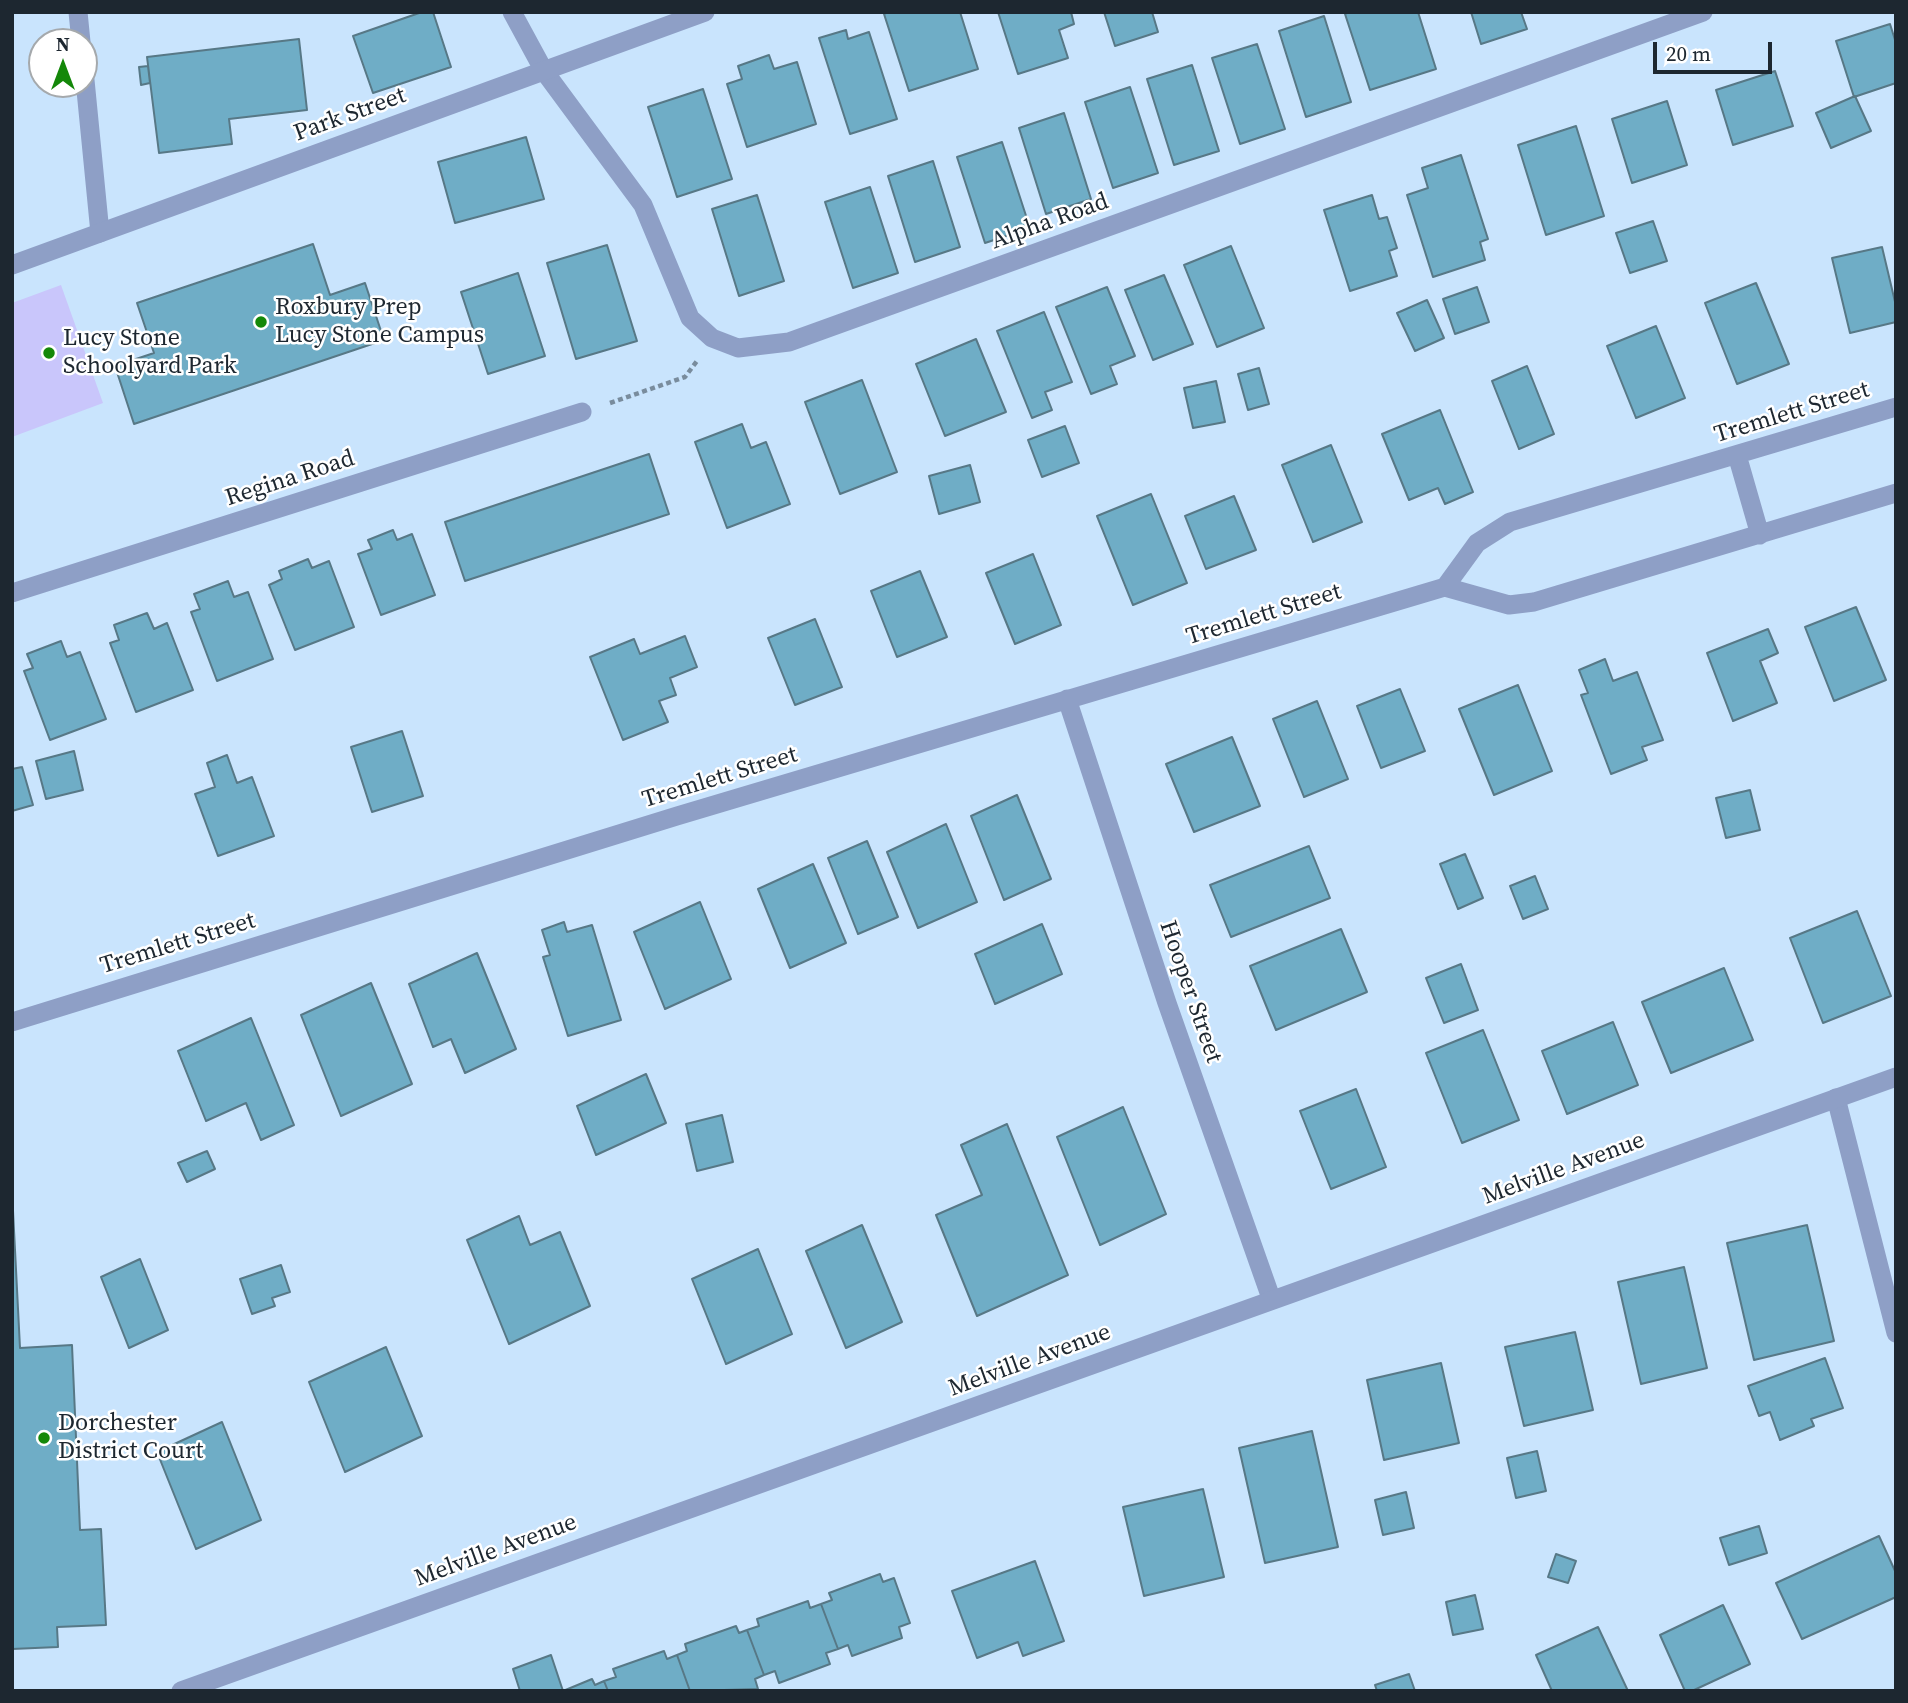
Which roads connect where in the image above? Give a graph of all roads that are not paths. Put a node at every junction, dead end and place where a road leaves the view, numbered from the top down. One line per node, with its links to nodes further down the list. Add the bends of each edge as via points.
1 (512, 12): 4 (street, Alpha Road)
2 (705, 12): 4 (street, Park Street)
3 (1703, 12): 4 (street, Alpha Road, via 789,342 738,348 712,338 690,318 653,224 632,187)
4 (544, 71): 6 (street, Park Street)
5 (87, 98): 6 (street)
6 (100, 233): 7 (street, Park Street)
7 (12, 265)
8 (1896, 407): 10 (street, Tremlett Street)
9 (592, 409): 14 (street, Regina Road)
10 (1737, 455): 12 (street); 13 (street, Tremlett Street, via 1498,528 1477,543)
11 (1896, 493): 12 (street)
12 (1760, 535): 13 (street, via 1521,605)
13 (1445, 587): 15 (street, Tremlett Street)
14 (12, 593)
15 (1067, 699): 16 (street, Tremlett Street); 19 (street, Hooper Street)
16 (12, 1022)
17 (1896, 1077): 18 (street, Melville Avenue)
18 (1836, 1098): 19 (street, Melville Avenue); 20 (street)
19 (1271, 1298): 21 (street, Melville Avenue, via 864,1449)
20 (1896, 1333)
21 (181, 1691)

